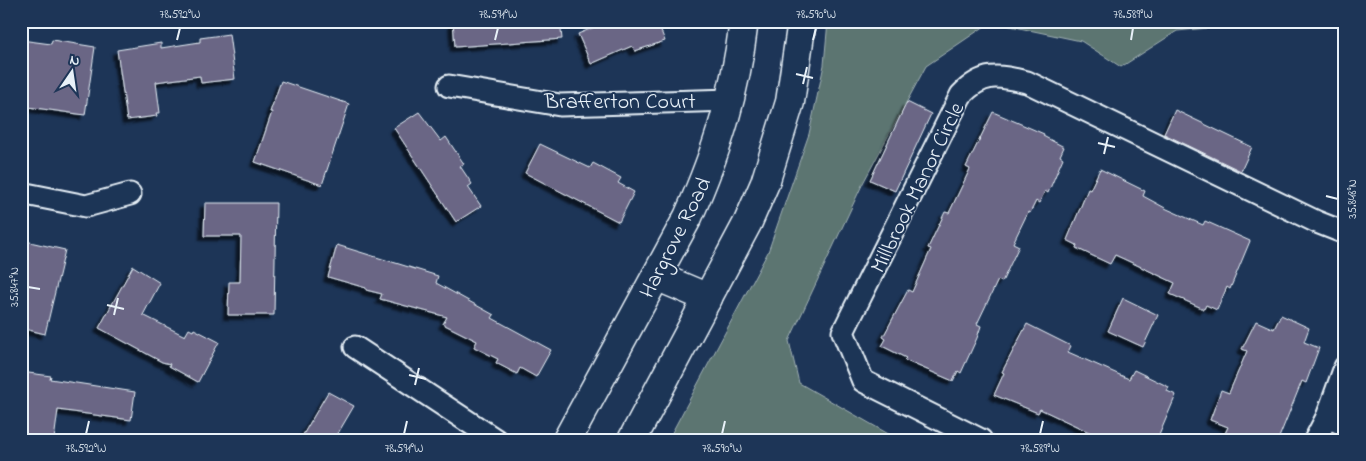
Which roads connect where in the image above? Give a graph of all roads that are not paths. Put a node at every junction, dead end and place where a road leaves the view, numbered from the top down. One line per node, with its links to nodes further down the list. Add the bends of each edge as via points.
1 (744, 21): 4 (street, Hargrove Road)
2 (802, 21): 9 (street, via 790,102 779,142 748,222)
3 (449, 86): 4 (street, Brafferton Court, via 560,105)
4 (732, 100): 8 (street, Hargrove Road, via 705,179)
5 (21, 193): 6 (street, via 86,206)
6 (130, 194)
7 (1345, 232): 16 (street, Millbrook Manor Circle, via 1309,218 1027,82 997,75 973,82 961,95 844,332 863,381)
8 (656, 276): 9 (street); 14 (street, Hargrove Road)
9 (708, 298): 15 (street)
10 (355, 347): 13 (street)
11 (1345, 367): 12 (street)
12 (1336, 421): 17 (street)
13 (496, 440)
14 (567, 440)
15 (632, 440)
16 (982, 440)
17 (1314, 440)

